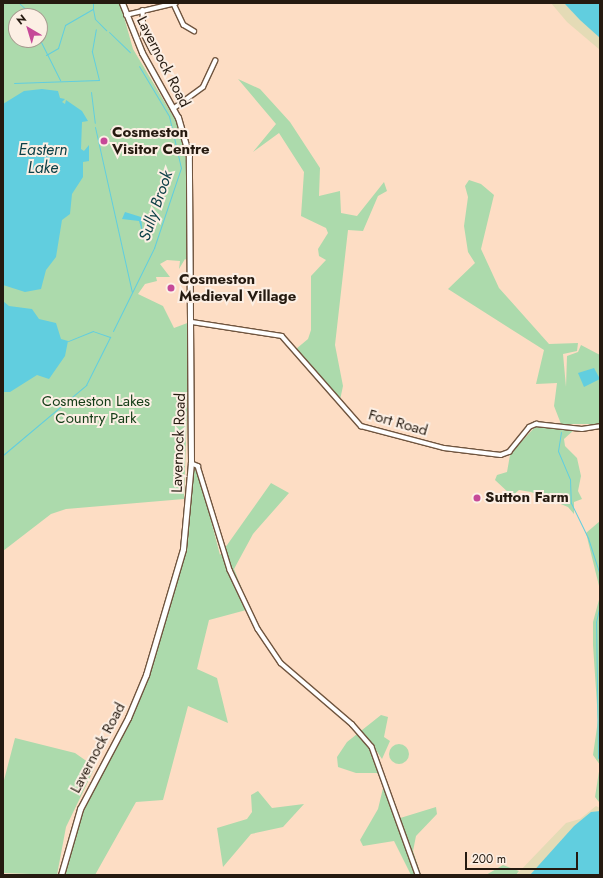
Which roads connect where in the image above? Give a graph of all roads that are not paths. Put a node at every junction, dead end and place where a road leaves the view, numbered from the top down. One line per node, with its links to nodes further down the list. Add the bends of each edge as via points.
1 (122, 3): 4 (main road, Lavernock Road)
2 (175, 4): 3 (street); 5 (street, via 184,25)
3 (143, 10): 4 (street); 6 (street, via 144,34)
4 (126, 15): 8 (main road, Lavernock Road)
5 (194, 31)
6 (153, 52)
7 (215, 61): 8 (street, via 203,87)
8 (173, 109): 9 (main road, Lavernock Road, via 184,137 191,175)
9 (192, 322): 10 (street, Fort Road, via 282,336 361,426 444,448 501,455 509,452 529,427 536,424 582,429); 11 (main road, Lavernock Road)
10 (600, 426)
11 (191, 462): 12 (main road, Lavernock Road, via 183,549 146,675 128,718 80,808); 13 (street, via 198,466 230,570 258,629 281,663 352,724 372,747)
12 (61, 875)
13 (418, 875)

